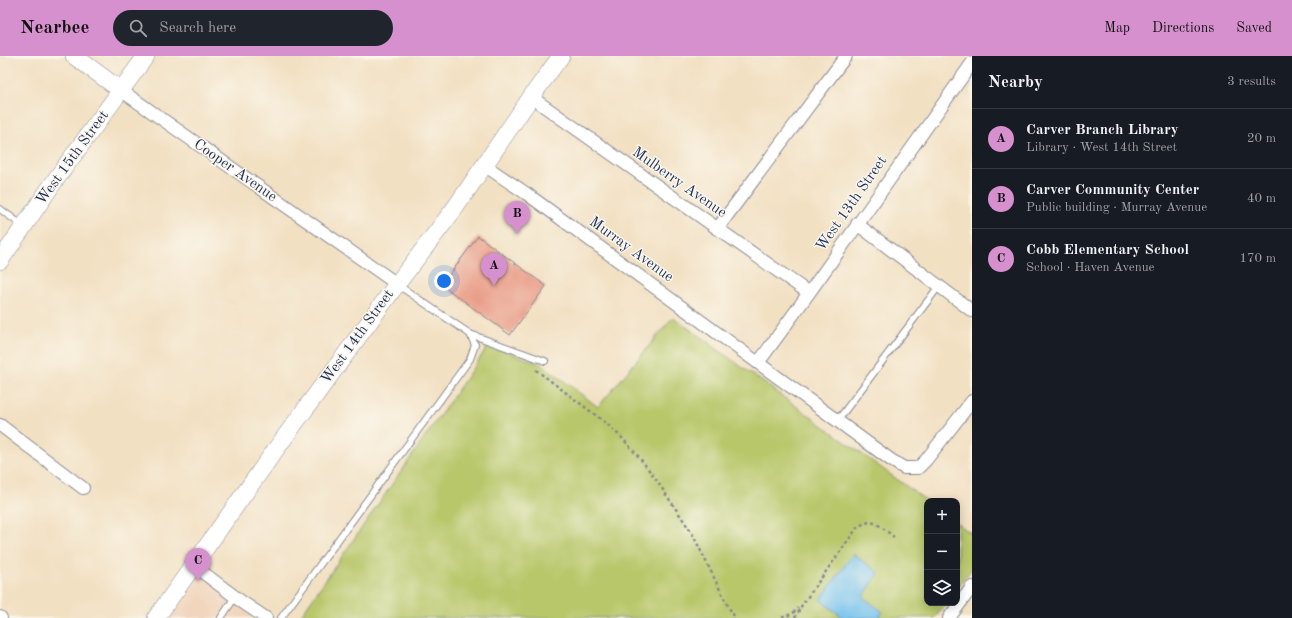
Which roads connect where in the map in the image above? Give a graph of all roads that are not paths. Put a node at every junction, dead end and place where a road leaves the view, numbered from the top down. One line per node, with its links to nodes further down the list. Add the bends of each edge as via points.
1 (74, 56): 6 (street, Cooper Avenue)
2 (146, 56): 6 (street, West 15th Street)
3 (561, 56): 7 (street, West 14th Street)
4 (846, 56): 12 (street)
5 (972, 63): 10 (street, West 13th Street)
6 (122, 91): 11 (street, West 15th Street); 14 (street, Cooper Avenue)
7 (531, 97): 8 (street, West 14th Street); 12 (street, Mulberry Avenue)
8 (484, 165): 14 (street, West 14th Street); 20 (street, Murray Avenue)
9 (0, 209): 11 (lane)
10 (857, 224): 15 (street); 16 (street, West 13th Street)
11 (24, 227): 13 (street, West 15th Street)
12 (718, 229): 16 (street, Mulberry Avenue)
13 (0, 261)
14 (397, 284): 18 (lane); 25 (street, West 14th Street)
15 (939, 286): 17 (street); 22 (lane)
16 (809, 294): 20 (street, West 13th Street)
17 (972, 311)
18 (470, 334): 19 (lane); 31 (lane, via 475,345 470,359)
19 (545, 361)
20 (758, 364): 22 (street, Murray Avenue)
21 (972, 400): 22 (street, Murray Avenue, via 918,468 904,468)
22 (838, 420)
23 (0, 425): 24 (street)
24 (84, 488)
25 (193, 565): 27 (street); 28 (street, West 14th Street)
26 (972, 587): 32 (street)
27 (235, 597): 29 (lane); 30 (street)
28 (156, 618)
29 (221, 618)
30 (266, 618)
31 (281, 618)
32 (948, 618)

